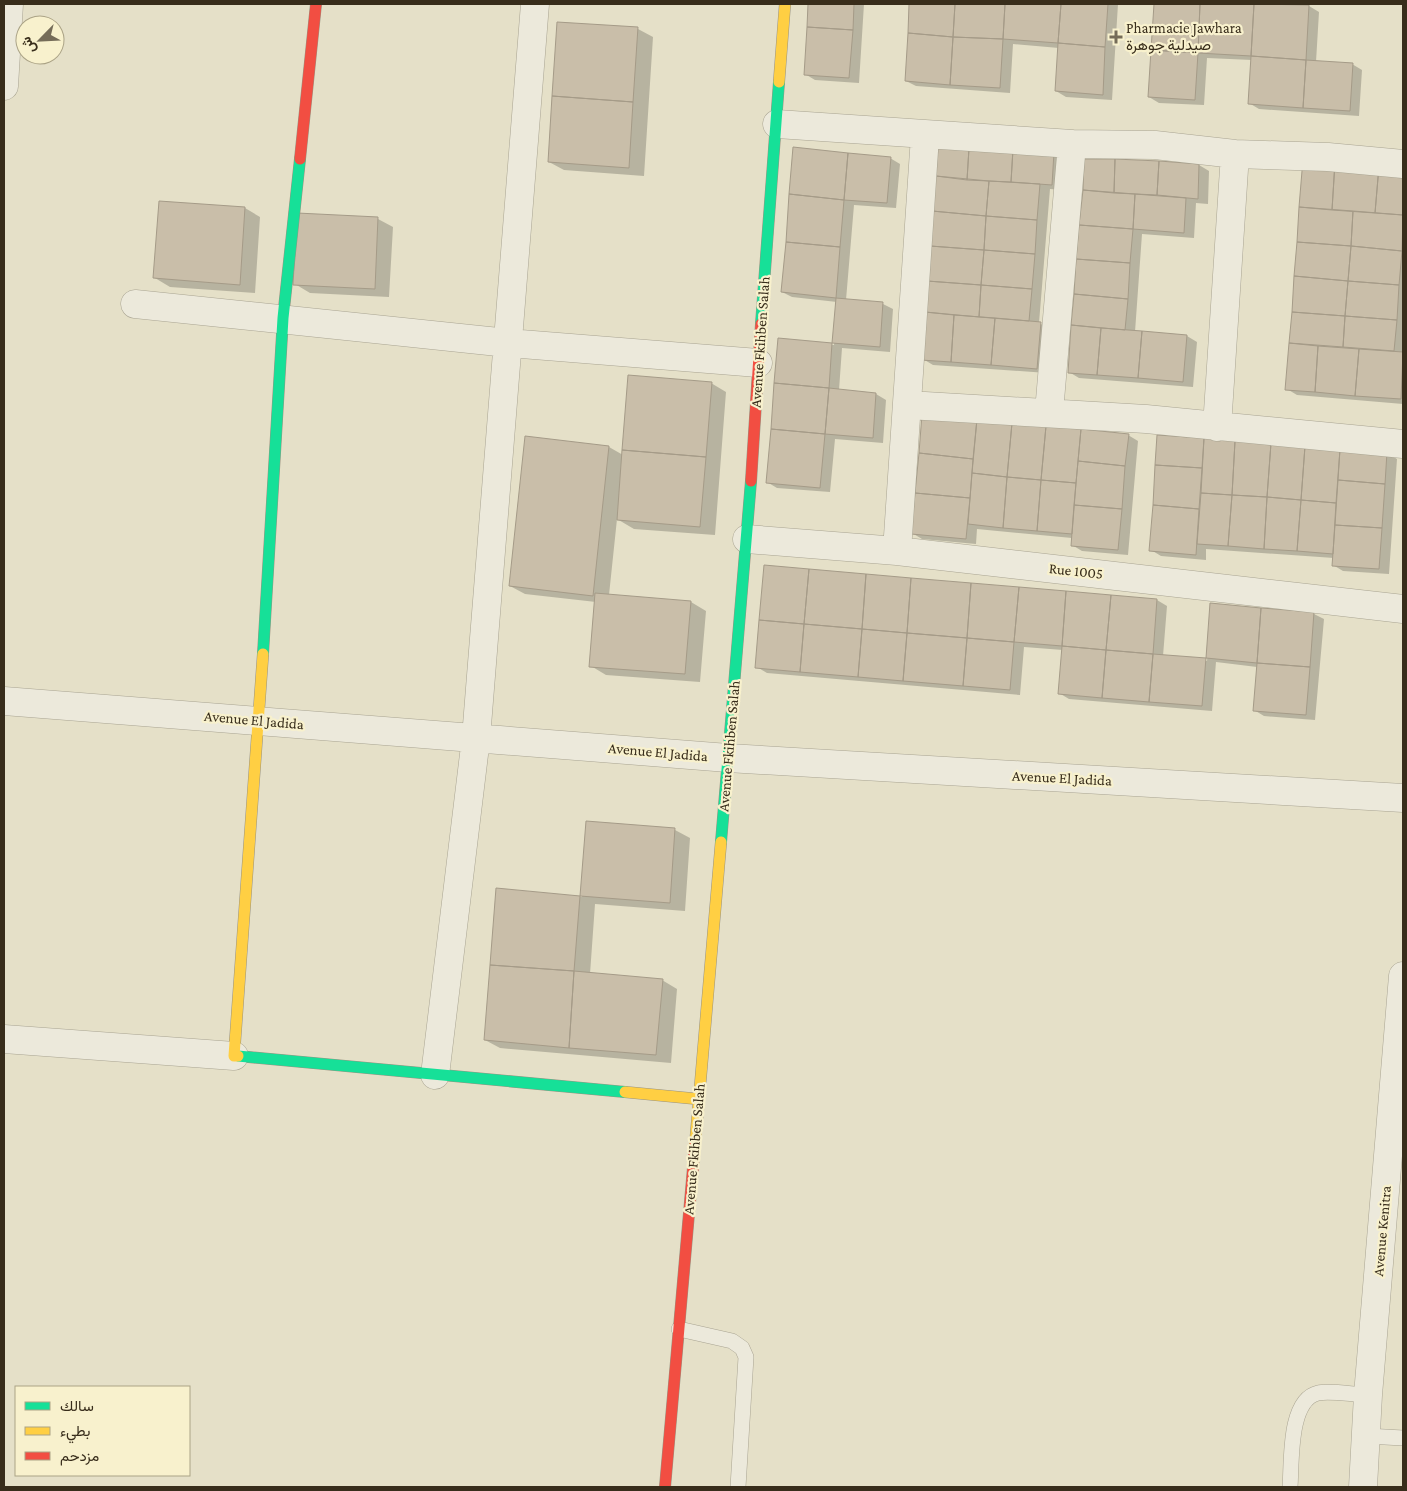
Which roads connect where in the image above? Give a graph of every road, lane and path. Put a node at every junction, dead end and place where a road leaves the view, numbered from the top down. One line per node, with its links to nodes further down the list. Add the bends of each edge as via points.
1 (9, 4): 5 (street)
2 (316, 4): 12 (street)
3 (535, 4): 13 (street)
4 (785, 4): 6 (street, Avenue Fkihben Salah)
5 (4, 86)
6 (777, 124): 7 (street); 14 (street, Avenue Fkihben Salah)
7 (925, 136): 8 (street); 15 (street)
8 (1072, 144): 9 (street, via 1155,145); 16 (street)
9 (1235, 154): 10 (street, via 1328,157); 17 (street)
10 (1403, 164)
11 (135, 304): 12 (street)
12 (283, 318): 13 (street); 23 (street)
13 (508, 343): 14 (street); 24 (street)
14 (758, 363): 19 (street, Avenue Fkihben Salah)
15 (908, 405): 16 (street); 20 (street)
16 (1049, 412): 17 (street, via 1146,418)
17 (1218, 427): 18 (street)
18 (1403, 444)
19 (747, 539): 20 (street, Rue 1005); 25 (street, Avenue Fkihben Salah)
20 (897, 551): 21 (street, Rue 1005)
21 (1403, 609)
22 (4, 701): 23 (street, Avenue El Jadida)
23 (259, 721): 24 (street, Avenue El Jadida); 29 (street)
24 (476, 738): 25 (street, Avenue El Jadida); 30 (street)
25 (728, 758): 26 (street, Avenue El Jadida); 31 (street, Avenue Fkihben Salah)
26 (1403, 798)
27 (1403, 976): 33 (street, Avenue Kenitra)
28 (4, 1039): 29 (street)
29 (234, 1056): 30 (street)
30 (435, 1075): 31 (street)
31 (698, 1099): 32 (street, Avenue Fkihben Salah)
32 (679, 1329): 36 (street, Avenue Fkihben Salah); 37 (lane, via 732,1341 742,1348 746,1357)
33 (1368, 1396): 34 (street, Avenue Kenitra); 38 (lane, via 1318,1393 1306,1400 1299,1409 1296,1422)
34 (1367, 1436): 35 (lane); 39 (street, Avenue Kenitra)
35 (1403, 1438)
36 (665, 1487)
37 (738, 1487)
38 (1290, 1487)
39 (1363, 1487)

